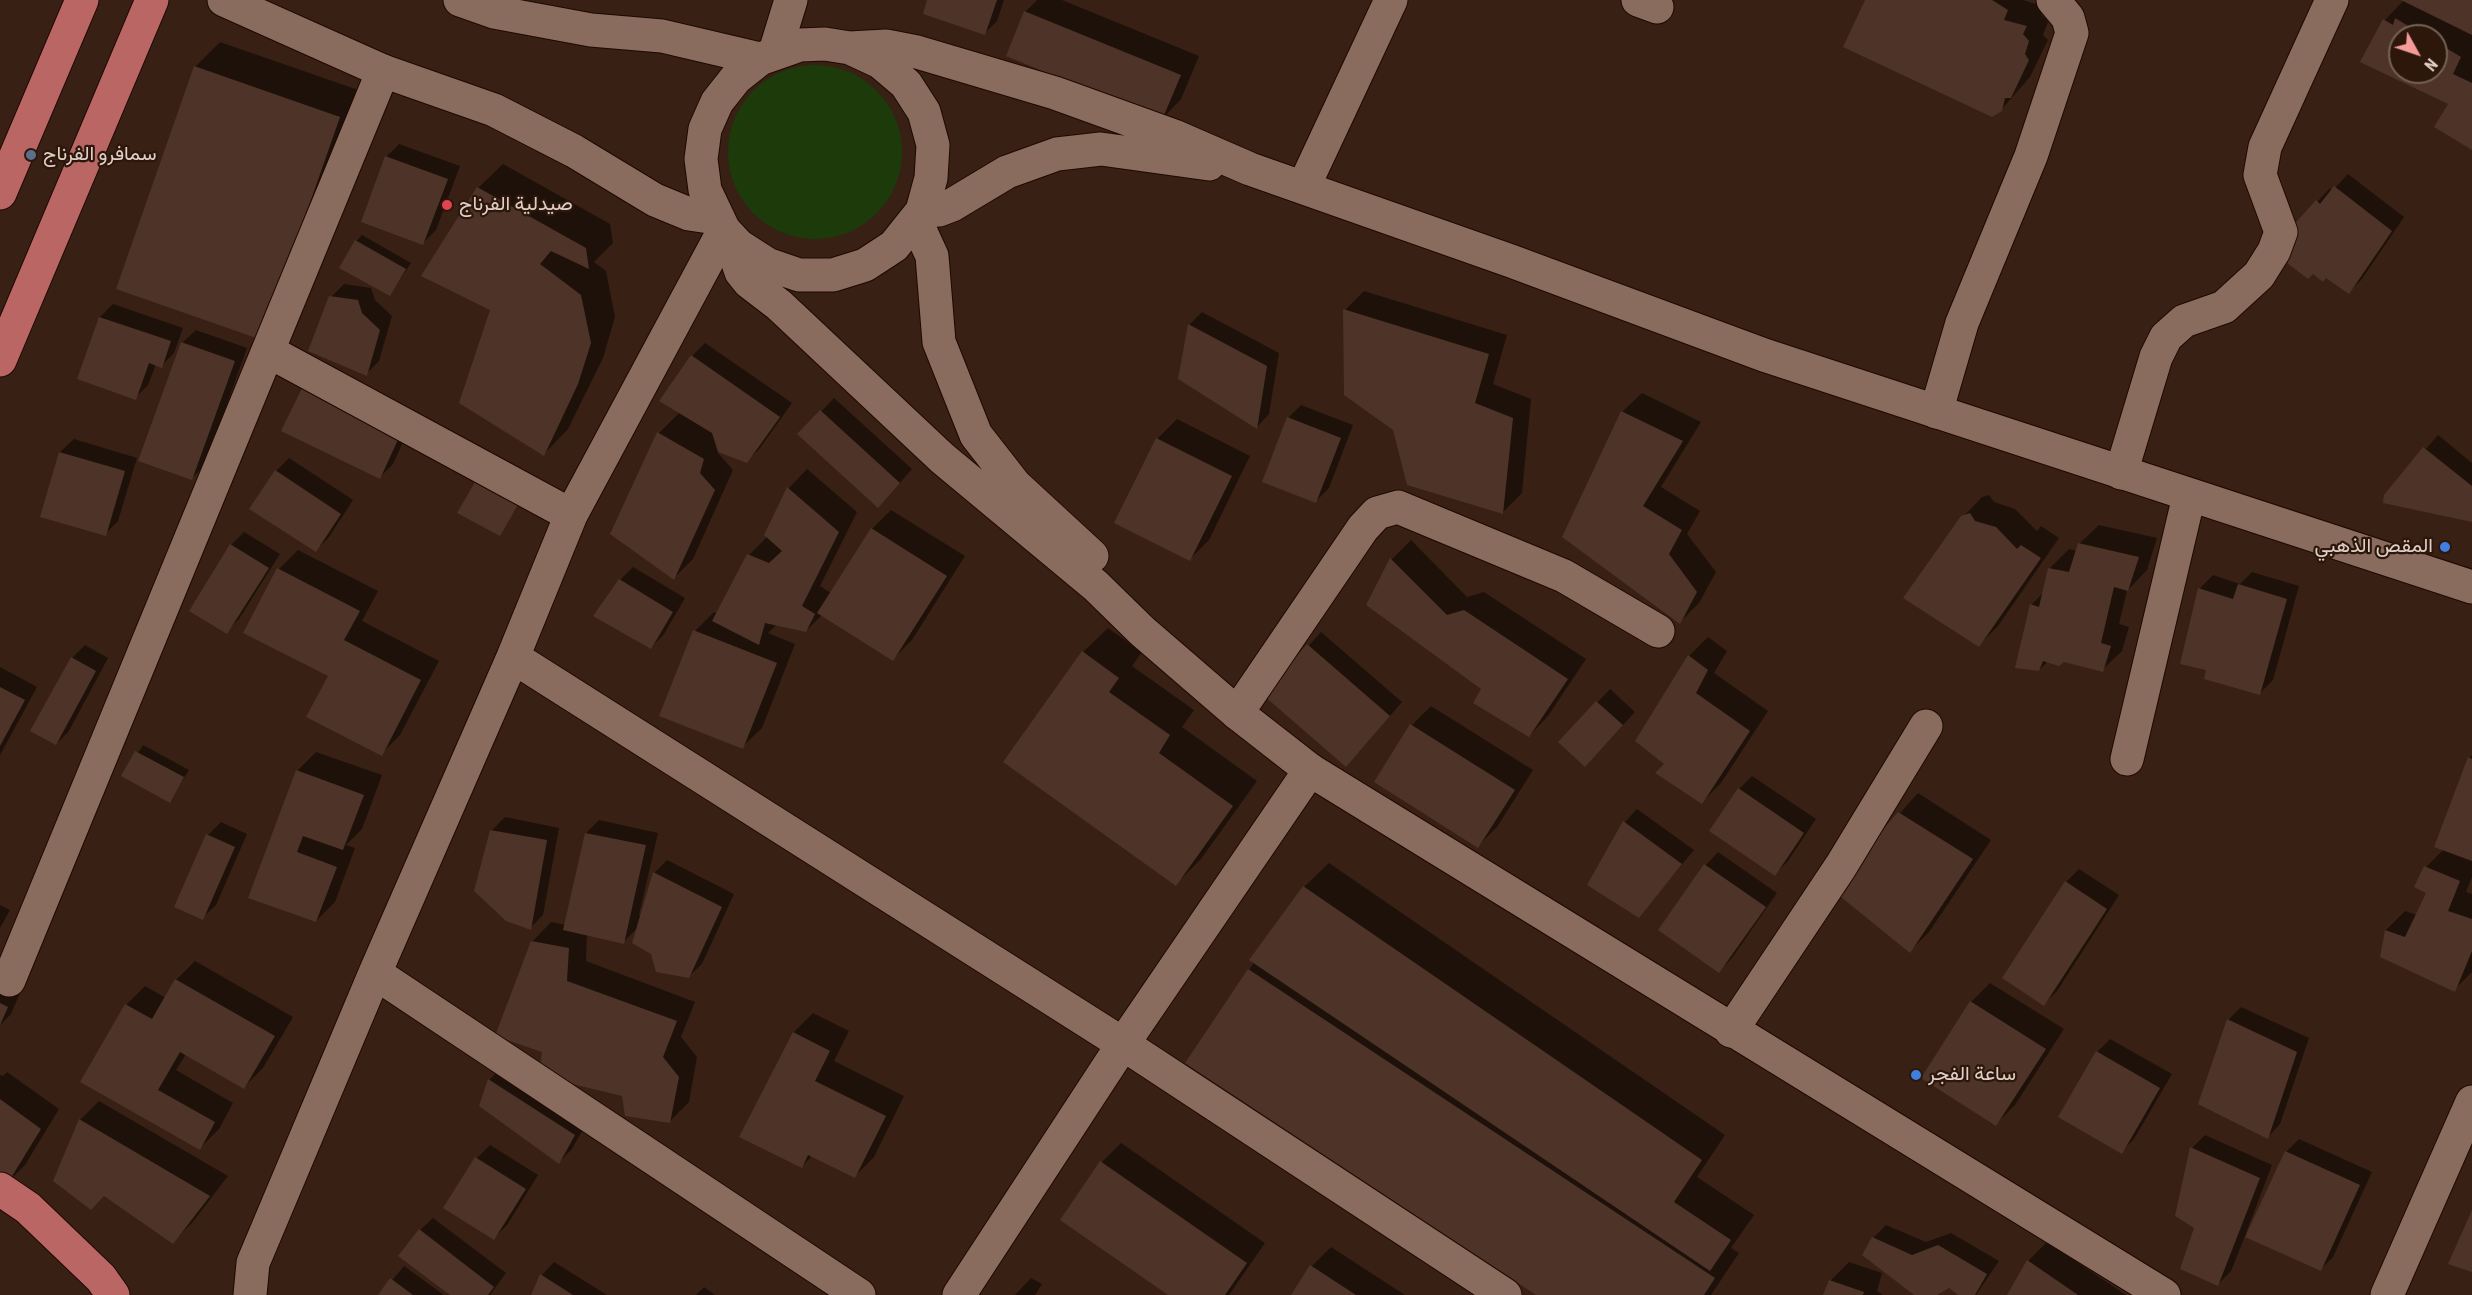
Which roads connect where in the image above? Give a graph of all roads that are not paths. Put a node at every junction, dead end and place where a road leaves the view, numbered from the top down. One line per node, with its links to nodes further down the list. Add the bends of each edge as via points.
1 (82, 0): 14 (highway)
2 (152, 0): 18 (highway)
3 (224, 0): 11 (street)
4 (460, 0): 10 (street, via 494,12 591,30 662,36)
5 (791, 0): 10 (street)
6 (1391, 0): 13 (street)
7 (2053, 0): 19 (street, via 2068,18 2072,33 2031,156 1962,323)
8 (2332, 0): 20 (street, via 2265,147 2260,175 2282,232 2274,252 2259,275 2232,301 2214,312 2184,321 2166,337 2156,357)
9 (850, 48): 10 (street, via 800,45); 12 (street, via 886,46 971,66 1174,136); 15 (street, via 880,62 906,84 924,112 933,145 931,178)
10 (767, 55): 16 (street, via 736,78 717,102 705,129 701,159 705,189)
11 (383, 71): 16 (street, via 494,110 574,151 655,200); 17 (street)
12 (1250, 169): 13 (street); 15 (street, via 1101,149 1057,154 1007,172 952,205)
13 (1304, 186): 19 (street, via 1764,355)
14 (0, 193)
15 (919, 216): 16 (street, via 894,246 865,265 833,275 799,275 767,264); 24 (street, via 932,256 939,342 976,435 1015,485 1112,573)
16 (726, 231): 22 (street); 24 (street, via 741,272 749,282 779,305 942,458 1096,586)
17 (268, 351): 22 (street); 32 (street)
18 (0, 360)
19 (1936, 412): 20 (street)
20 (2121, 473): 21 (street)
21 (2189, 496): 23 (street); 29 (street)
22 (571, 515): 26 (street)
23 (2472, 587)
24 (1142, 631): 27 (street)
25 (1658, 631): 27 (street, via 1564,576 1398,507 1377,513 1363,528)
26 (513, 657): 31 (street); 34 (street)
27 (1237, 712): 30 (street)
28 (1926, 726): 33 (street, via 1841,866)
29 (2127, 759)
30 (1310, 770): 33 (street); 34 (street)
31 (375, 973): 38 (street, via 253,1263); 39 (street)
32 (9, 980)
33 (1731, 1031): 42 (street)
34 (1123, 1044): 40 (street); 41 (street)
35 (2472, 1102): 43 (street)
36 (0, 1189): 37 (highway, via 28,1208 101,1278)
37 (113, 1295)
38 (250, 1295)
39 (859, 1295)
40 (959, 1295)
41 (1505, 1295)
42 (2164, 1295)
43 (2386, 1295)

